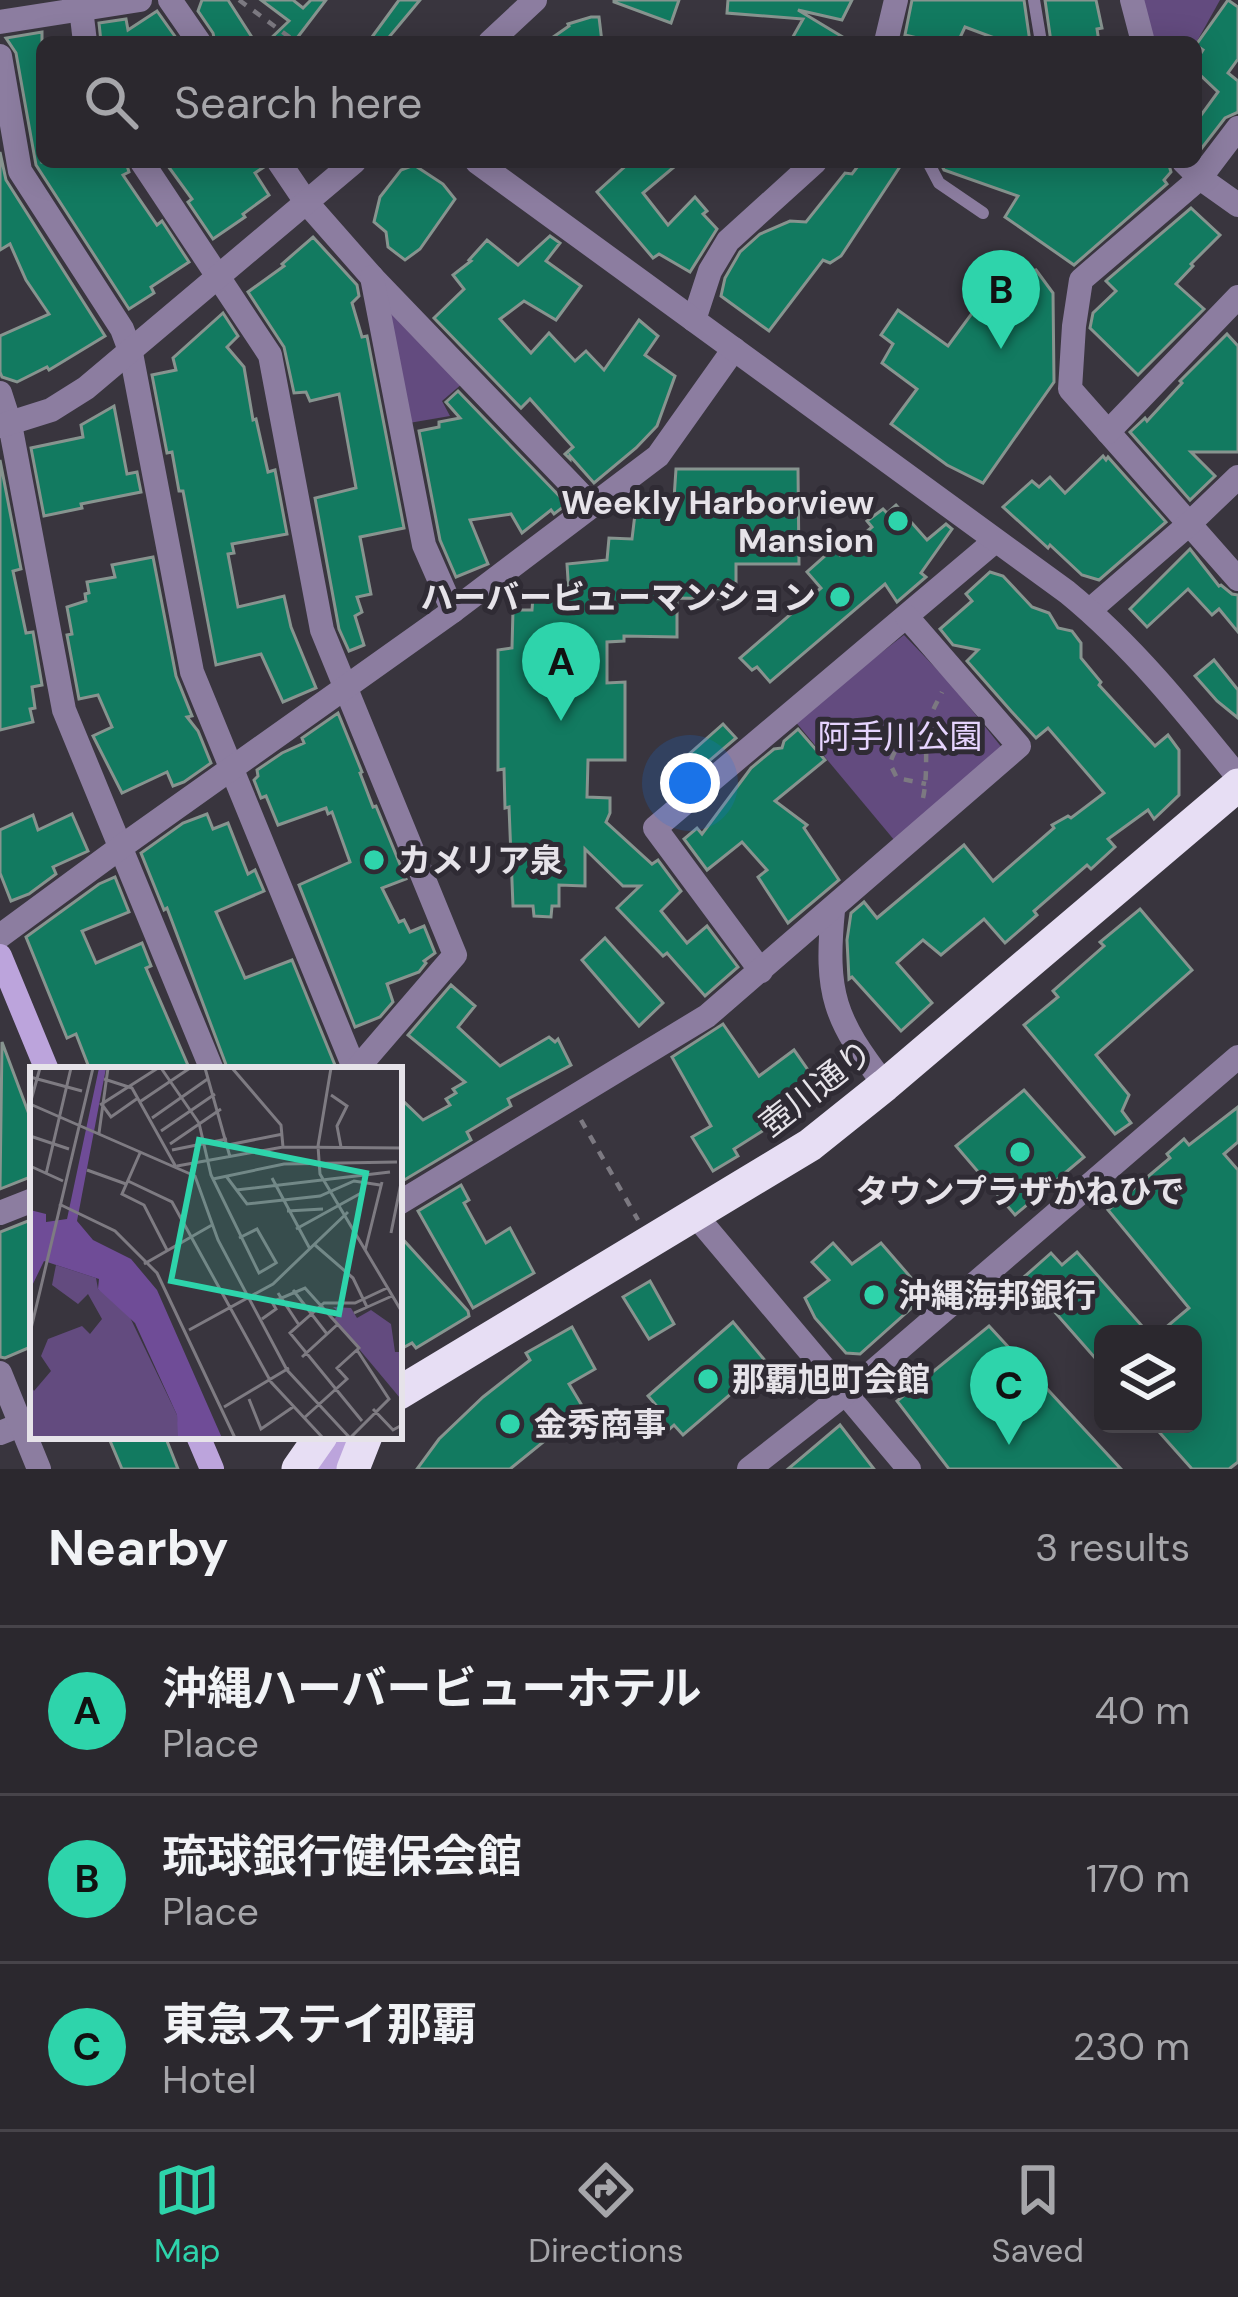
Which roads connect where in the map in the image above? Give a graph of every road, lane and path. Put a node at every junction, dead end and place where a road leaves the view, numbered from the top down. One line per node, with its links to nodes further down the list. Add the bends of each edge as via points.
1 (140, 0): 8 (street)
2 (170, 0): 11 (street)
3 (238, 0): 12 (path)
4 (536, 0): 13 (street)
5 (896, 0): 14 (street)
6 (1034, 0): 15 (lane)
7 (1132, 0): 16 (street)
8 (80, 5): 9 (street); 10 (street)
9 (0, 22)
10 (84, 36)
11 (195, 36)
12 (288, 36)
13 (497, 36)
14 (887, 36)
15 (1040, 36)
16 (1141, 36)
17 (0, 56): 35 (street, via 20,171)
18 (1238, 128): 19 (street)
19 (1202, 161)
20 (146, 168): 30 (street)
21 (283, 168): 27 (street)
22 (347, 168): 27 (street)
23 (485, 168): 33 (street)
24 (808, 168): 33 (street, via 719,253)
25 (931, 168): 29 (lane, via 939,183)
26 (1192, 170): 28 (street); 38 (street, via 1081,280 1070,389)
27 (306, 202): 30 (street); 31 (street)
28 (1238, 205)
29 (983, 213)
30 (218, 277): 35 (street); 48 (street, via 270,355 322,630)
31 (372, 277): 40 (street); 45 (street, via 424,544)
32 (1238, 297): 38 (street)
33 (694, 320): 34 (street)
34 (734, 349): 40 (street, via 658,456); 42 (street)
35 (131, 353): 37 (street, via 68,400); 50 (street, via 192,672)
36 (0, 393): 37 (street)
37 (5, 425): 54 (street, via 64,710)
38 (1108, 432): 41 (street)
39 (1238, 477): 41 (street)
40 (592, 506): 45 (street)
41 (1189, 524): 43 (street); 44 (street)
42 (995, 541): 44 (street); 46 (street)
43 (1238, 579)
44 (1090, 610): 51 (street)
45 (453, 611): 48 (street)
46 (907, 617): 47 (street); 58 (street, via 655,828)
47 (956, 673): 49 (path, via 930,717); 53 (street, via 1019,746)
48 (344, 688): 50 (street); 63 (street, via 455,955)
49 (927, 740): 52 (path); 52 (path, via 904,741 890,764 897,778)
50 (232, 768): 54 (street); 62 (street)
51 (1238, 781): 64 (highway, 壺川通り)
52 (926, 784): 53 (path)
53 (919, 834): 55 (street)
54 (121, 847): 56 (street); 61 (street)
55 (833, 910): 58 (street); 64 (street, via 833,1001)
56 (0, 936)
57 (0, 956): 60 (main road)
58 (761, 971): 65 (street, via 707,1016)
59 (1238, 1057): 73 (street)
60 (46, 1067)
61 (211, 1067)
62 (354, 1067)
63 (358, 1067)
64 (885, 1085): 69 (highway, 壺川通り, via 810,1145)
65 (568, 1100): 67 (street); 70 (path)
66 (30, 1201): 68 (street)
67 (402, 1201)
68 (0, 1213)
69 (696, 1216): 72 (highway, 壺川通り); 73 (street)
70 (638, 1220)
71 (0, 1373): 74 (street)
72 (402, 1392)
73 (846, 1394): 84 (street); 85 (street)
74 (18, 1426): 79 (street)
75 (199, 1439): 80 (main road)
76 (319, 1439): 81 (highway)
77 (348, 1439): 82 (main road)
78 (365, 1439): 83 (highway)
79 (39, 1469)
80 (212, 1469)
81 (298, 1469)
82 (328, 1469)
83 (353, 1469)
84 (749, 1469)
85 (909, 1469)

